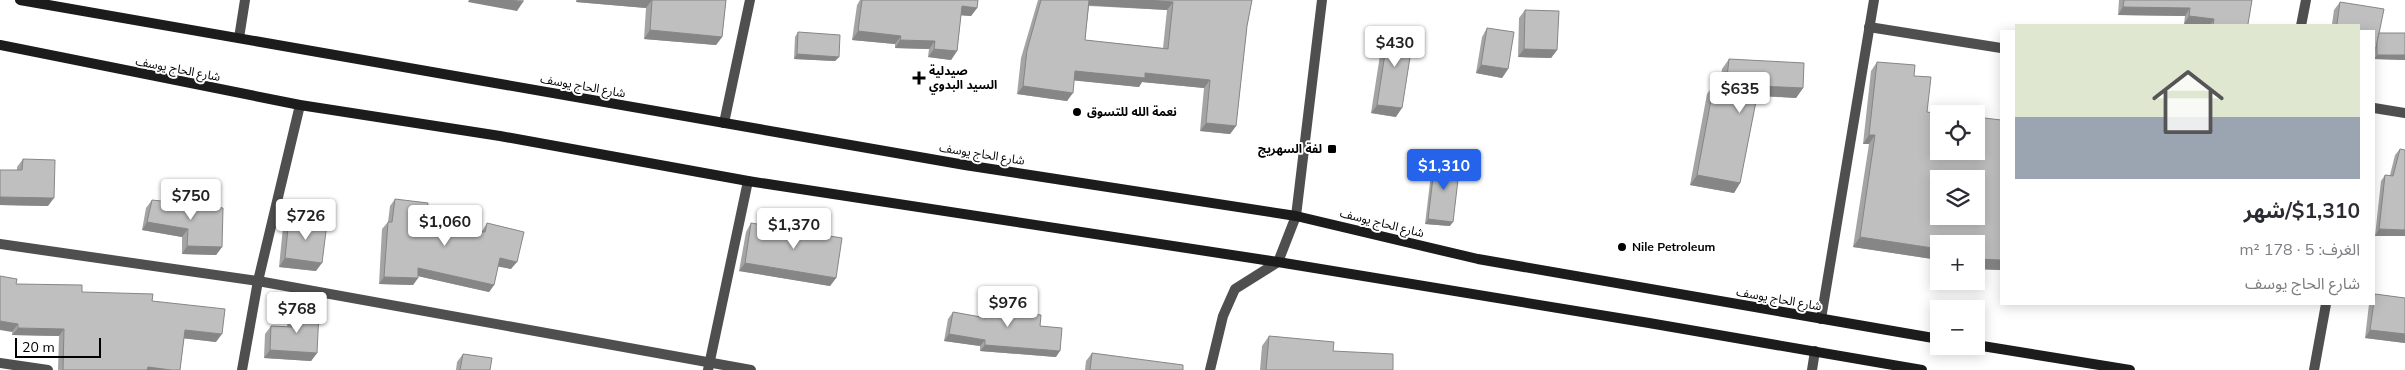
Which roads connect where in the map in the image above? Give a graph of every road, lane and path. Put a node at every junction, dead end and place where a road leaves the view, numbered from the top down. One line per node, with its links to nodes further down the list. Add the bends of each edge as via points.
1 (20, 0): 9 (main road, شارع الحاج يوسف)
2 (245, 0): 9 (street)
3 (750, 0): 15 (street)
4 (1322, 0): 17 (street)
5 (1874, 0): 7 (street)
6 (2306, 0): 8 (street)
7 (1869, 26): 11 (street); 22 (street)
8 (2300, 30)
9 (238, 38): 15 (main road, شارع الحاج يوسف)
10 (0, 45): 12 (main road, شارع الحاج يوسف)
11 (2000, 48)
12 (300, 105): 16 (main road, شارع الحاج يوسف, via 500,136); 20 (street)
13 (2375, 108): 14 (street)
14 (2405, 113)
15 (724, 123): 17 (main road, شارع الحاج يوسف, via 965,165)
16 (748, 181): 19 (main road, شارع الحاج يوسف); 27 (street)
17 (1296, 216): 19 (street); 22 (main road, شارع الحاج يوسف, via 1478,259)
18 (0, 244): 20 (street)
19 (1278, 262): 25 (main road, شارع الحاج يوسف); 31 (street, via 1235,288 1223,316)
20 (258, 281): 27 (street); 29 (street)
21 (2326, 305): 35 (street)
22 (1821, 319): 23 (main road, شارع الحاج يوسف)
23 (1930, 337)
24 (1985, 346): 34 (main road)
25 (1815, 351): 32 (street); 33 (main road, شارع الحاج يوسف)
26 (0, 363): 28 (street)
27 (709, 366): 30 (street)
28 (48, 370)
29 (242, 370)
30 (751, 370)
31 (1210, 370)
32 (1812, 370)
33 (1922, 370)
34 (2130, 370)
35 (2314, 370)

